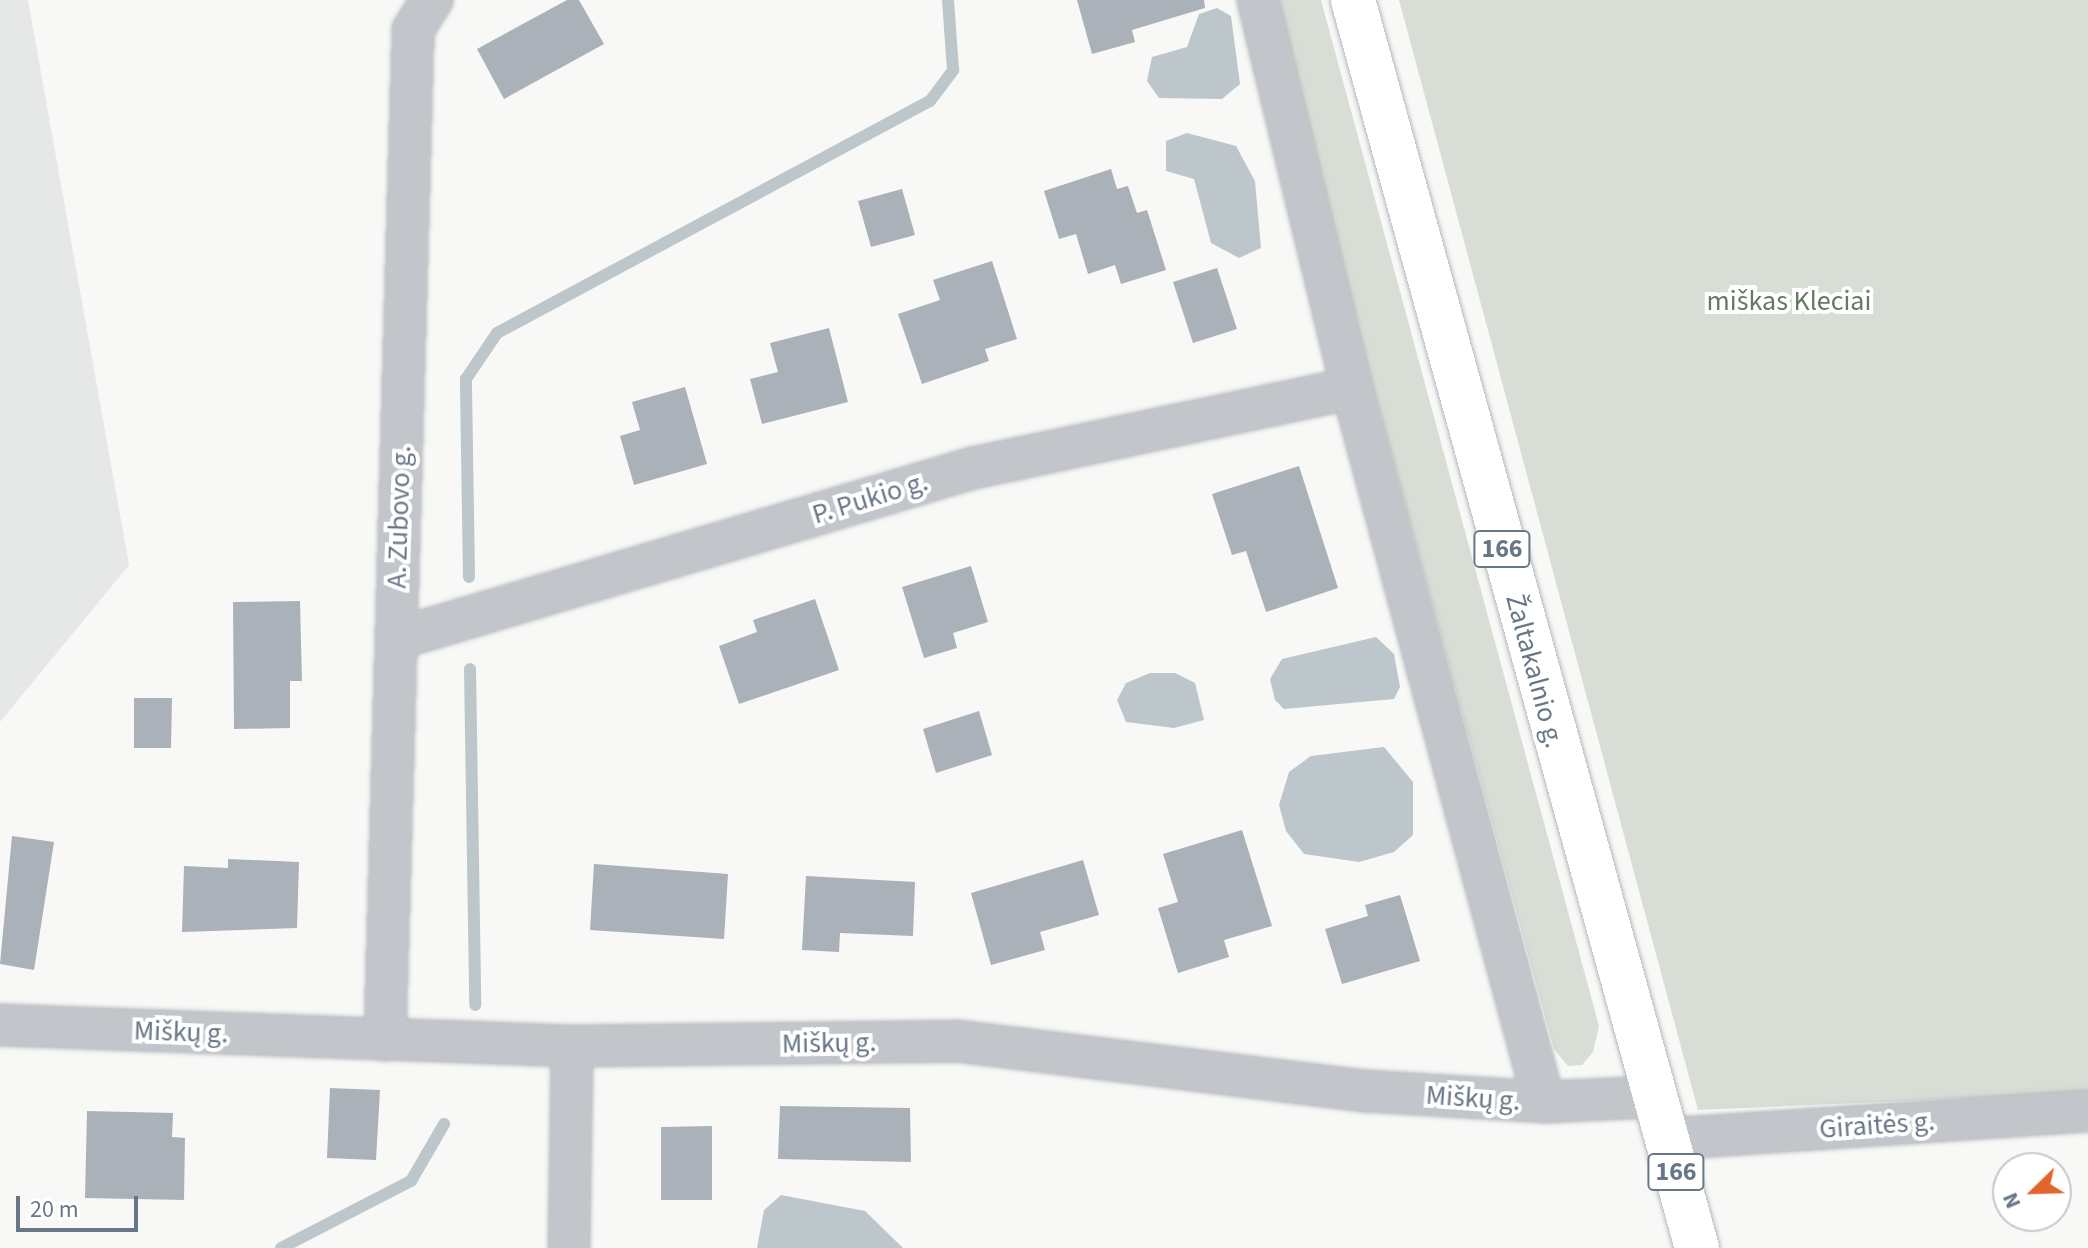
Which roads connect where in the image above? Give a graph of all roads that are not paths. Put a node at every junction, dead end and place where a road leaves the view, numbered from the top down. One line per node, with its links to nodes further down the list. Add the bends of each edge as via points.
1 (432, 0): 5 (street, A. Zubovo g., via 413,30)
2 (1258, 0): 4 (street)
3 (1353, 0): 9 (main road, Žaltakalnio g. / 166)
4 (1352, 388): 5 (street, P. Pukio g., via 973,468); 10 (street)
5 (396, 639): 7 (street, A. Zubovo g.)
6 (0, 1025): 7 (street, Miškų g.)
7 (385, 1040): 8 (street, Miškų g.)
8 (572, 1046): 10 (street, Miškų g., via 957,1041 1366,1091); 13 (street)
9 (1654, 1097): 10 (street, Miškų g.); 12 (main road, Žaltakalnio g. / 166)
10 (1544, 1102)
11 (2088, 1111): 12 (street, Giraitės g.)
12 (1666, 1139): 14 (main road, Žaltakalnio g. / 166)
13 (569, 1248)
14 (1697, 1248)

